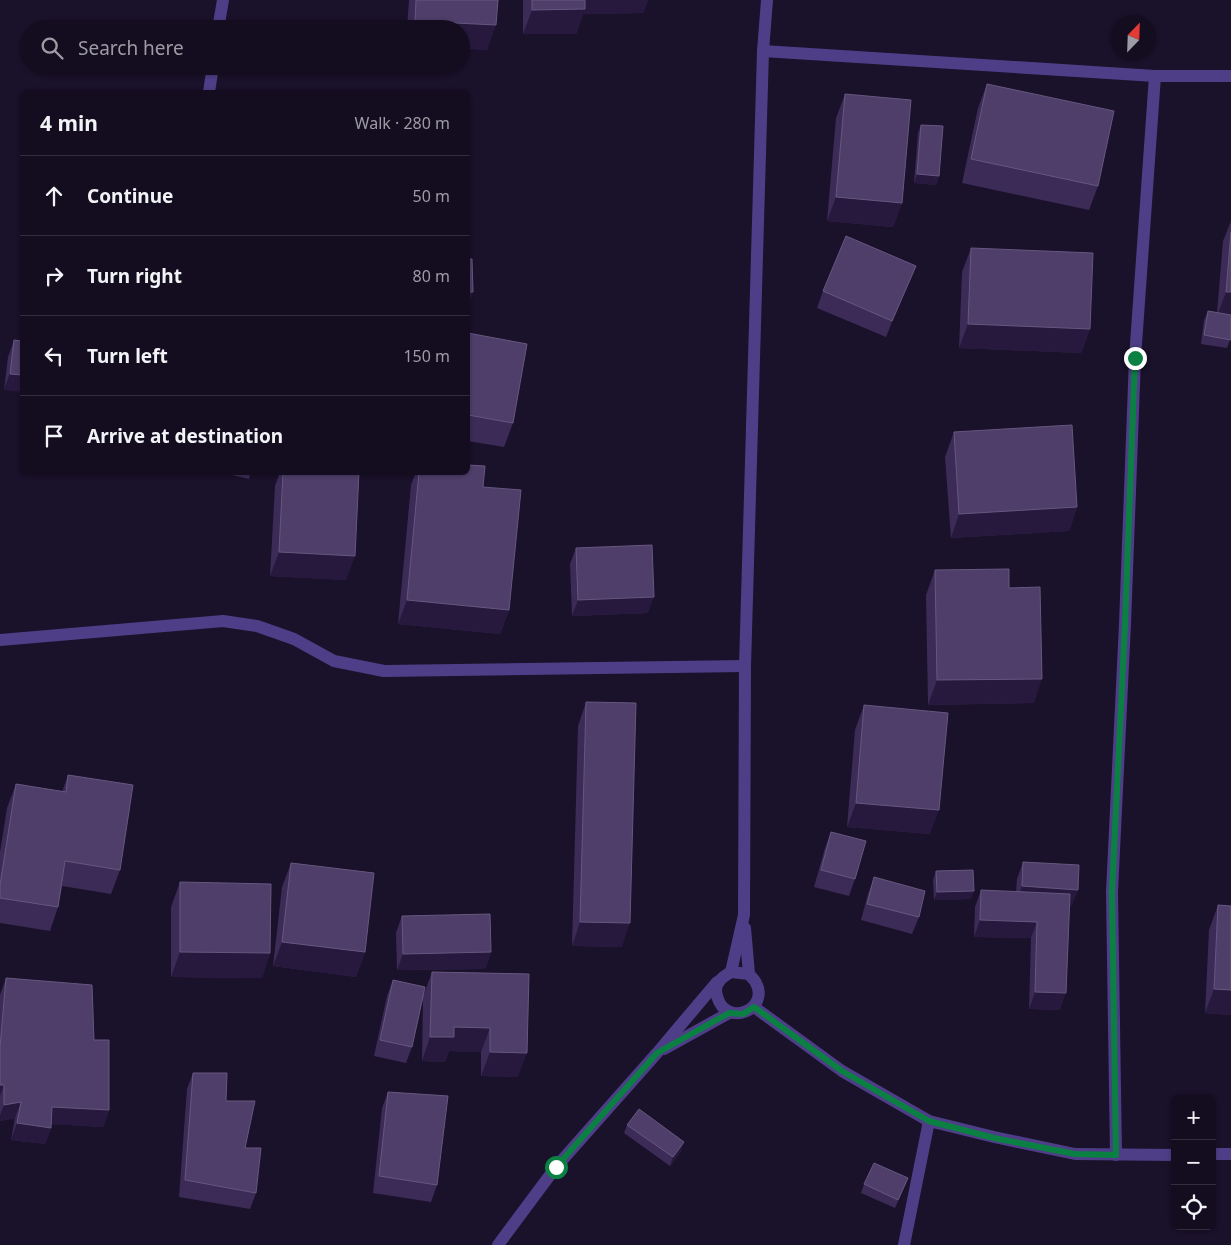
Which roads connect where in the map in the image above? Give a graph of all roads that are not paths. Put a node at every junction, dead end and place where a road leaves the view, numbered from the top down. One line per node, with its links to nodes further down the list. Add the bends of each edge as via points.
1 (223, 0): 3 (street)
2 (767, 0): 4 (street)
3 (220, 20)
4 (763, 51): 6 (street); 10 (street)
5 (212, 75): 8 (street)
6 (1155, 76): 7 (street); 21 (street, via 1135,358 1112,892)
7 (1231, 76)
8 (209, 90)
9 (0, 640): 10 (street, via 222,621 257,626 294,638 334,661 384,670)
10 (745, 666): 11 (street)
11 (744, 915): 12 (street); 13 (street)
12 (731, 972): 13 (street); 14 (street)
13 (749, 974): 15 (street, via 757,983 759,996)
14 (720, 979): 16 (street, via 715,991 719,1005); 17 (street)
15 (754, 1007): 16 (street, via 743,1014); 18 (street, via 842,1071)
16 (729, 1013): 17 (street)
17 (657, 1053): 23 (street, via 556,1167)
18 (929, 1121): 21 (street, via 1075,1154); 24 (street)
19 (1216, 1154): 20 (street)
20 (1231, 1154)
21 (1116, 1155): 22 (street)
22 (1171, 1155)
23 (498, 1245)
24 (904, 1245)

